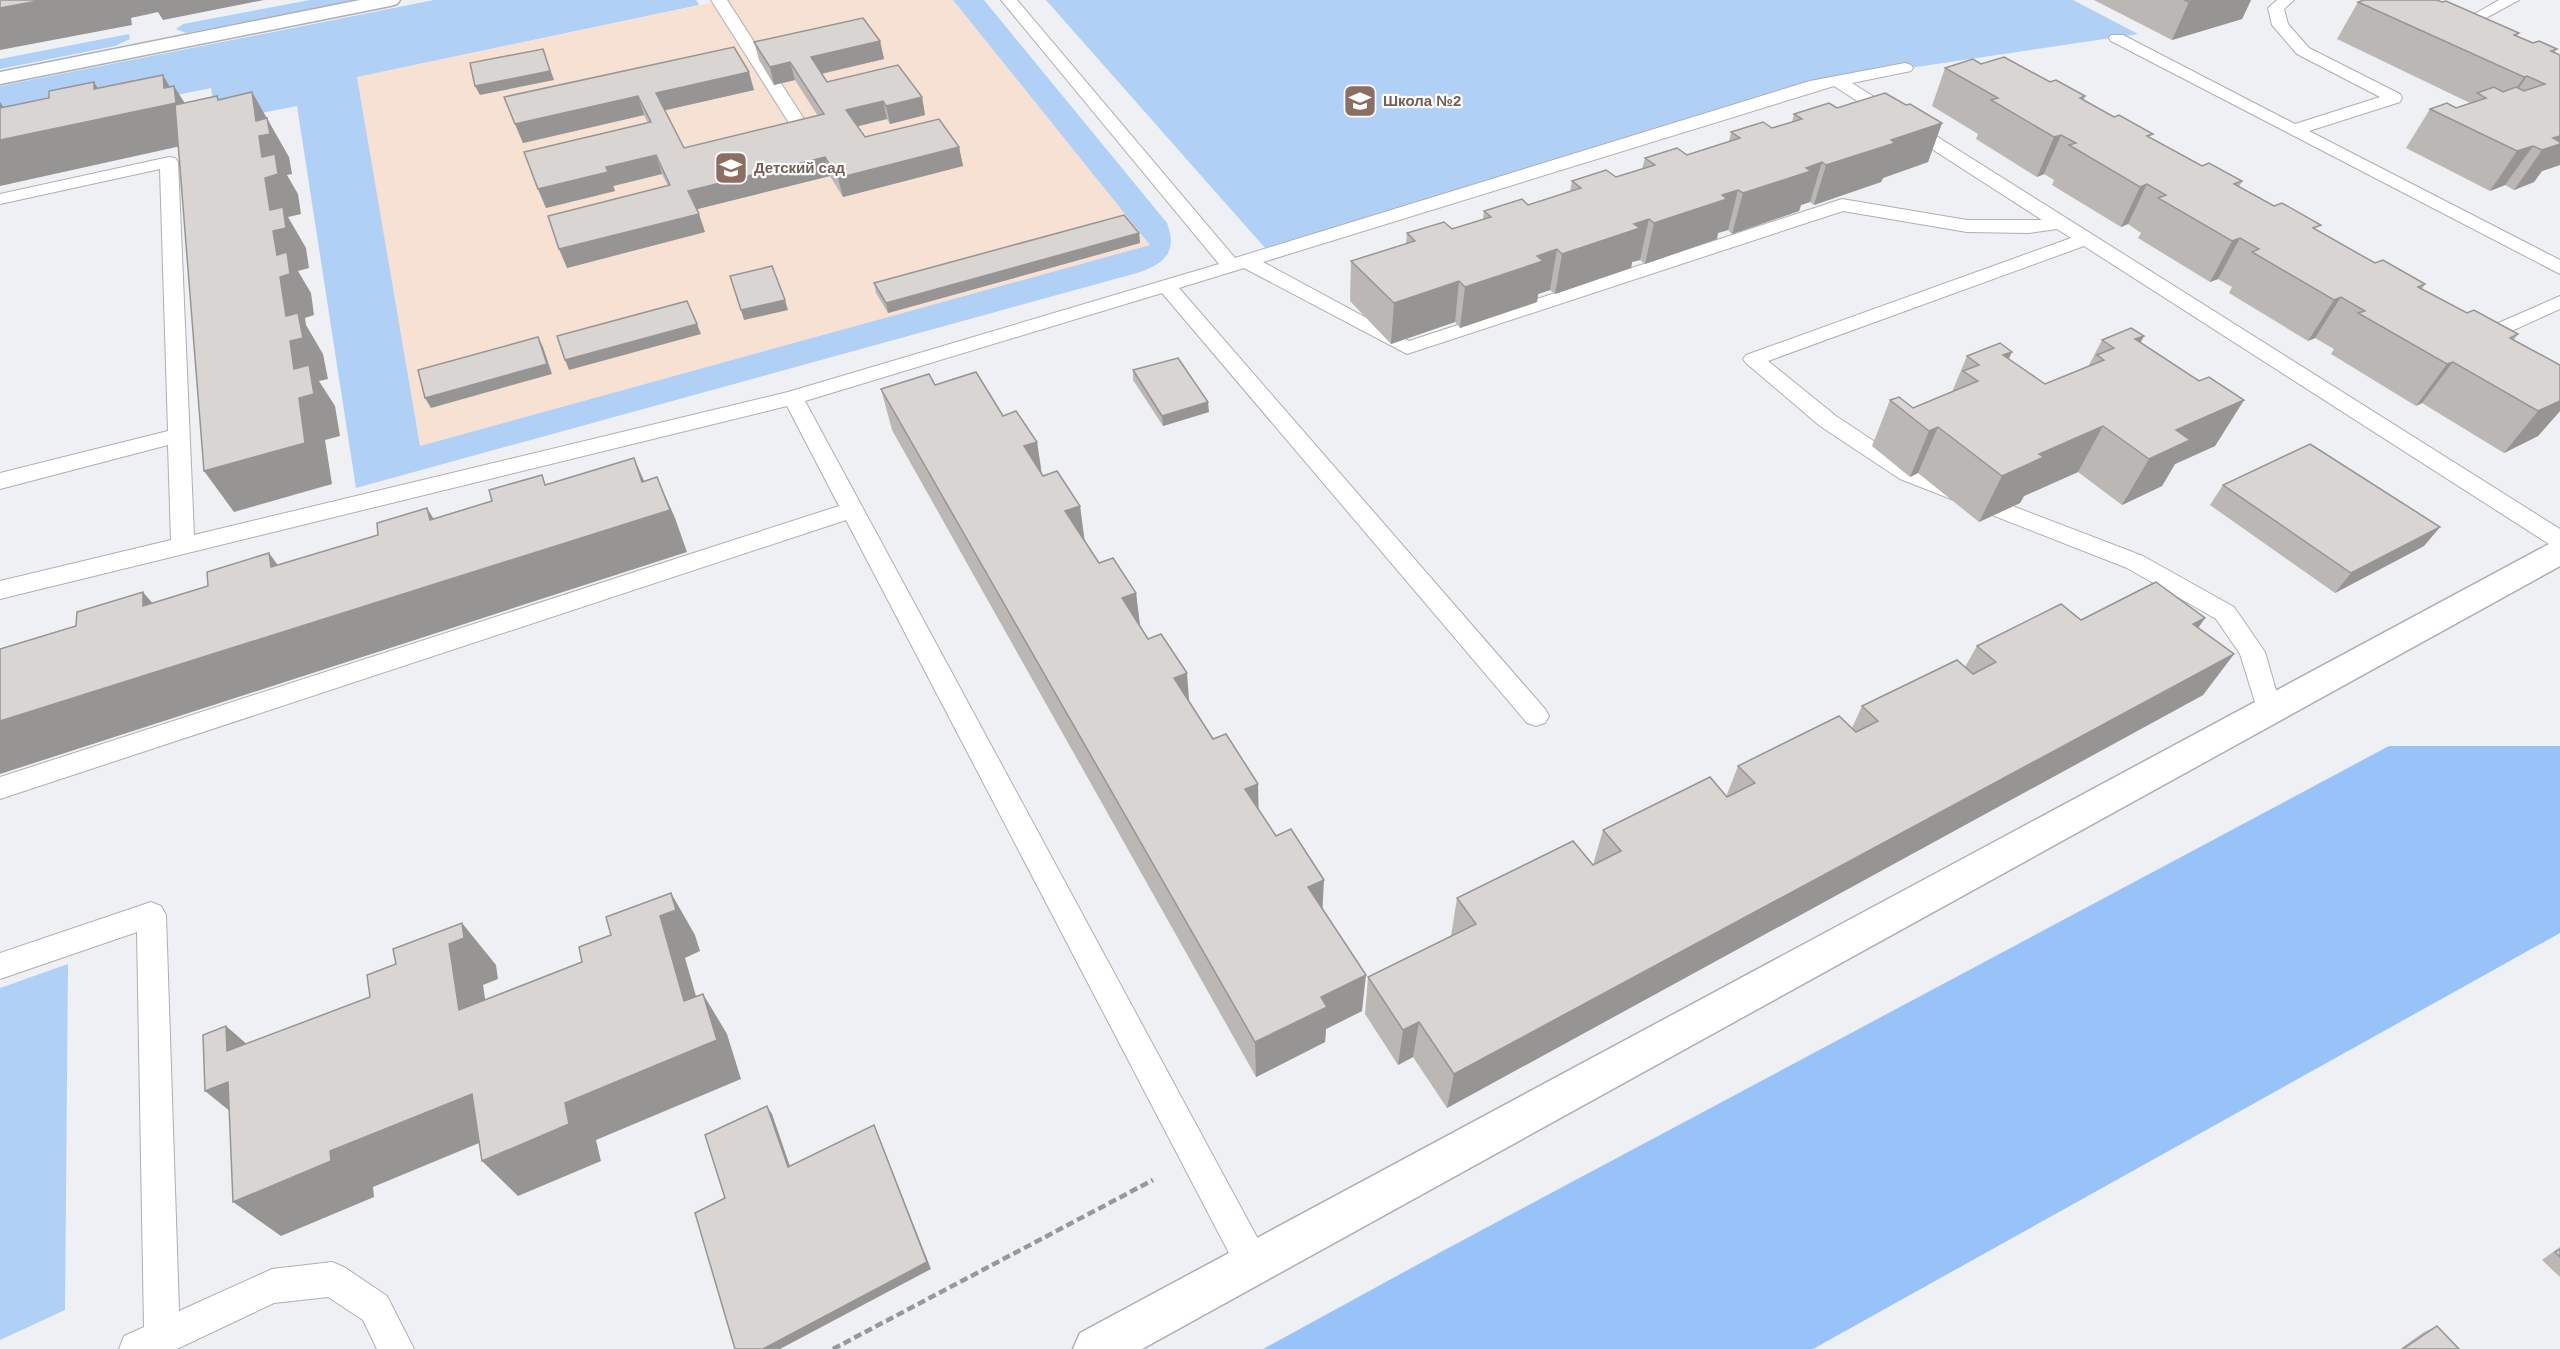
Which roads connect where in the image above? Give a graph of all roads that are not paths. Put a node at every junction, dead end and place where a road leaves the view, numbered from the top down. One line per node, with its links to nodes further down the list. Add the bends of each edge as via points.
1 (390, 0): 9 (street)
2 (719, 0): 11 (lane)
3 (1009, 0): 16 (lane)
4 (2286, 0): 12 (lane, via 2276,8 2280,25 2304,51 2394,98)
5 (2511, 0): 6 (lane, via 2473,14 2475,25)
6 (2483, 32)
7 (2116, 38): 12 (lane)
8 (1905, 68): 10 (lane)
9 (0, 78)
10 (1837, 81): 14 (lane); 16 (lane)
11 (796, 122)
12 (2293, 129): 17 (lane)
13 (0, 199): 22 (lane, via 169,162)
14 (2061, 223): 15 (lane); 16 (lane, via 1967,226 1842,205 1407,348)
15 (2086, 239): 25 (lane); 29 (lane, via 1754,359 1828,421 1908,474 2135,562 2226,613 2252,652)
16 (1239, 263): 18 (lane)
17 (2560, 268)
18 (1166, 285): 21 (lane); 30 (lane)
19 (2560, 302): 20 (lane)
20 (2487, 335)
21 (793, 398): 24 (lane); 26 (lane)
22 (180, 435): 23 (lane); 26 (lane)
23 (0, 481)
24 (852, 510): 31 (lane); 33 (lane)
25 (2560, 540)
26 (183, 546): 28 (lane)
27 (2560, 552): 29 (street)
28 (0, 590)
29 (2269, 711): 33 (street)
30 (1536, 716)
31 (0, 788)
32 (0, 966): 34 (lane, via 150,915)
33 (1253, 1264): 36 (street)
34 (150, 1343): 35 (lane, via 272,1286 333,1279 375,1308)
35 (396, 1349)
36 (1096, 1349)

